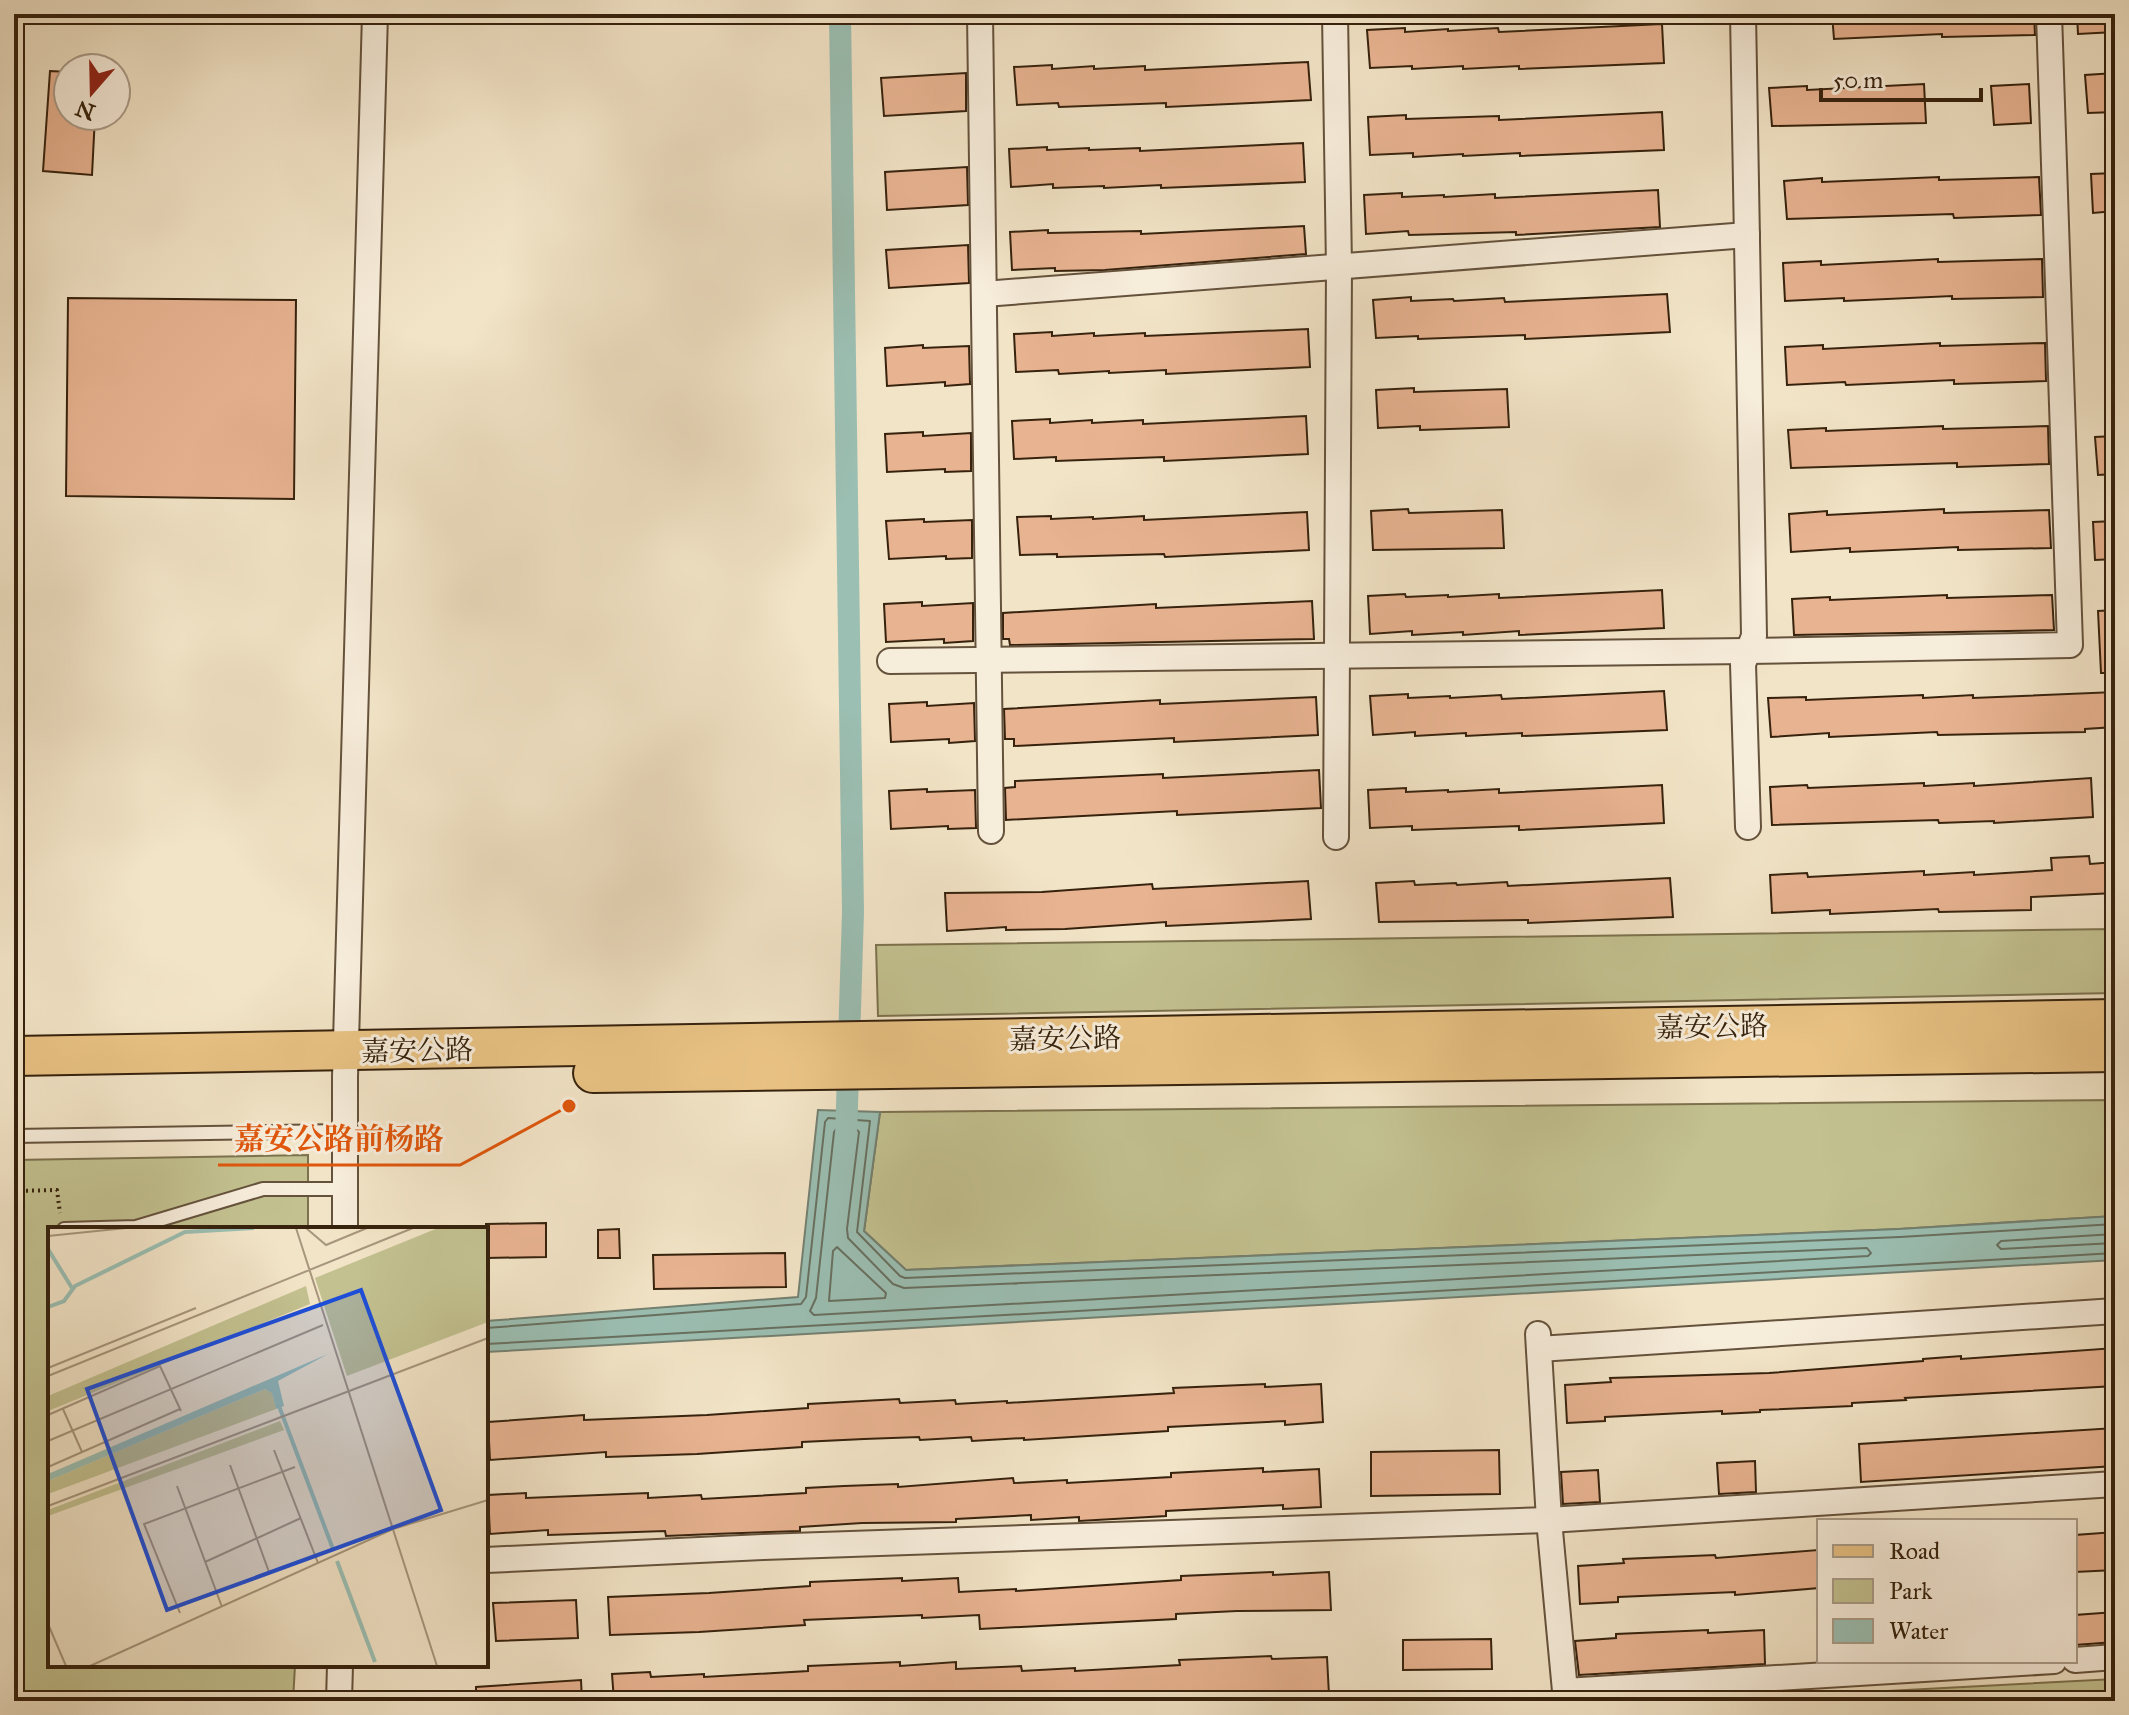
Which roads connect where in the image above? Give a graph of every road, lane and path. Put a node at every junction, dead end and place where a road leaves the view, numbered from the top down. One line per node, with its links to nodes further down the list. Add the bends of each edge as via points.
1 (375, 14): 20 (street)
2 (980, 14): 8 (street)
3 (1335, 14): 7 (street)
4 (1743, 14): 6 (street)
5 (2049, 14): 9 (street, via 2070,645)
6 (1747, 235): 7 (street); 9 (street, via 1754,636)
7 (1339, 267): 8 (street); 10 (street)
8 (984, 294): 11 (street)
9 (1747, 651): 10 (street); 13 (street, via 1743,664)
10 (1337, 656): 11 (street); 15 (street)
11 (988, 659): 12 (street); 14 (street)
12 (890, 661)
13 (1748, 827)
14 (991, 831)
15 (1336, 837)
16 (2115, 1019): 18 (main road, 嘉安公路)
17 (2115, 1052): 18 (main road, 嘉安公路)
18 (890, 1055): 20 (main road, 嘉安公路)
19 (14, 1056): 20 (main road, 嘉安公路)
20 (346, 1064): 21 (main road, 嘉安公路); 22 (street)
21 (14, 1081)
22 (345, 1131): 23 (lane); 24 (street)
23 (14, 1136)
24 (345, 1189): 26 (lane, via 263,1189 136,1227); 27 (street)
25 (14, 1191): 26 (path, via 57,1190)
26 (62, 1223)
27 (345, 1227)
28 (2115, 1311): 30 (street, via 1538,1341)
29 (2115, 1484): 30 (street)
30 (1549, 1520): 31 (street); 34 (street, via 1565,1691)
31 (488, 1560)
32 (2115, 1657): 33 (street)
33 (2077, 1660)
34 (2021, 1663)
35 (340, 1667): 36 (street)
36 (339, 1701)

